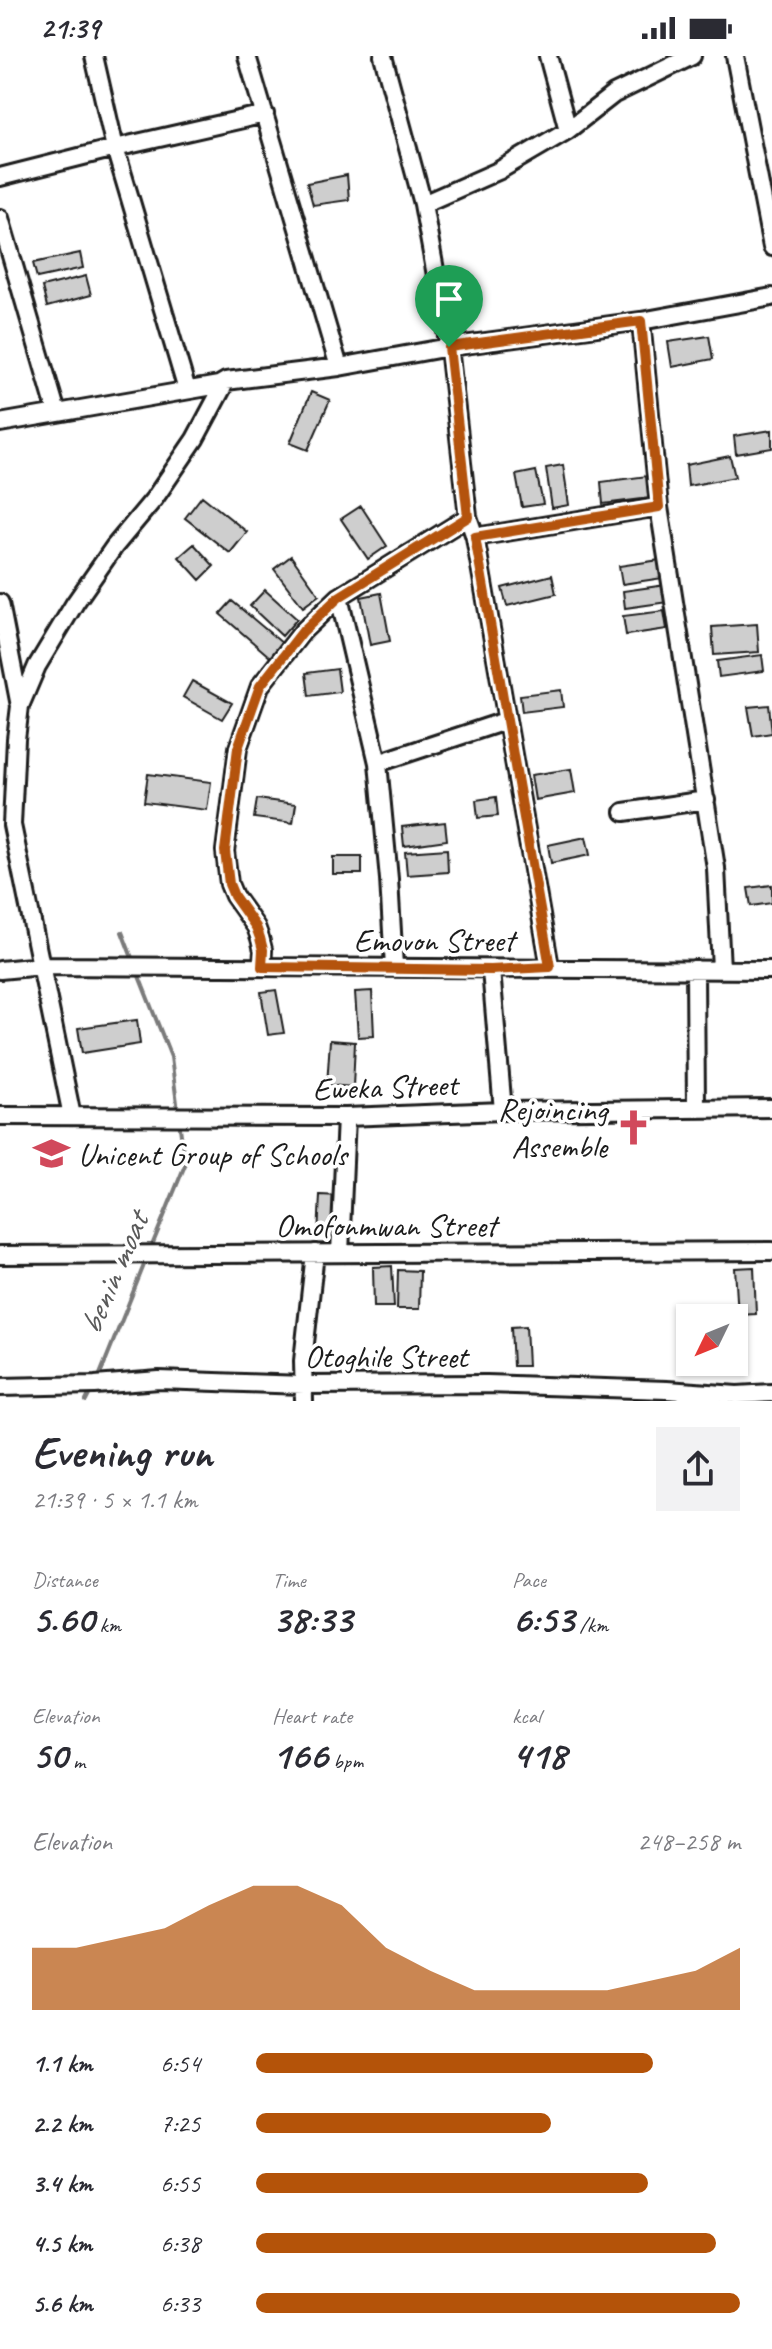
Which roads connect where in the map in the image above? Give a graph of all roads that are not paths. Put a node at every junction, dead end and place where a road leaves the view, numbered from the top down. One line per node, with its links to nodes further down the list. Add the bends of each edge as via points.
1 (94, 56): 9 (street)
2 (247, 56): 7 (street)
3 (383, 56): 12 (street)
4 (548, 56): 8 (street)
5 (692, 56): 8 (street, via 614,94)
6 (735, 56): 11 (street)
7 (265, 114): 9 (street); 18 (street)
8 (568, 130): 12 (street, via 498,171)
9 (115, 148): 10 (street); 20 (street)
10 (0, 177)
11 (766, 187): 14 (street)
12 (423, 204): 17 (street)
13 (0, 218): 21 (street)
14 (772, 247)
15 (772, 297): 16 (street)
16 (641, 321): 17 (street); 23 (street)
17 (449, 347): 18 (street); 24 (street)
18 (339, 367): 19 (street)
19 (226, 381): 20 (street); 28 (street, via 195,439 75,603)
20 (187, 390): 21 (street)
21 (57, 413): 22 (street)
22 (0, 423)
23 (659, 507): 25 (street); 31 (street)
24 (468, 517): 25 (street); 26 (street)
25 (475, 537): 29 (street)
26 (339, 597): 30 (street); 34 (street, via 303,631 260,686 238,748 225,851 229,884 256,927)
27 (0, 603): 28 (street)
28 (20, 706): 33 (street, via 12,825)
29 (505, 721): 30 (street); 36 (street)
30 (378, 763): 35 (street)
31 (706, 800): 32 (street); 38 (street)
32 (624, 812)
33 (42, 966): 34 (street, Emovon Street); 39 (street, Emovon Street); 46 (street)
34 (262, 967): 35 (street, Emovon Street)
35 (394, 967): 40 (street, Emovon Street)
36 (550, 967): 37 (street, Emovon Street); 40 (street, Emovon Street)
37 (695, 969): 38 (street, Emovon Street); 42 (street)
38 (721, 969): 41 (street, Emovon Street)
39 (0, 970)
40 (491, 970): 44 (street)
41 (772, 970)
42 (696, 1108): 43 (street, Eweka Street); 44 (street, Eweka Street)
43 (772, 1108)
44 (503, 1111): 47 (street, Eweka Street)
45 (0, 1116): 46 (street, Eweka Street)
46 (72, 1116): 47 (street, Eweka Street)
47 (346, 1117): 50 (street)
48 (772, 1251): 50 (street, Omofonmwan Street)
49 (315, 1253): 50 (street, Omofonmwan Street); 51 (street, Omofonmwan Street); 53 (street)
50 (340, 1253)
51 (0, 1255)
52 (0, 1387): 53 (street, Otoghile Street, via 159,1380)
53 (304, 1393): 54 (street, Otoghile Street, via 487,1384)
54 (772, 1393)

